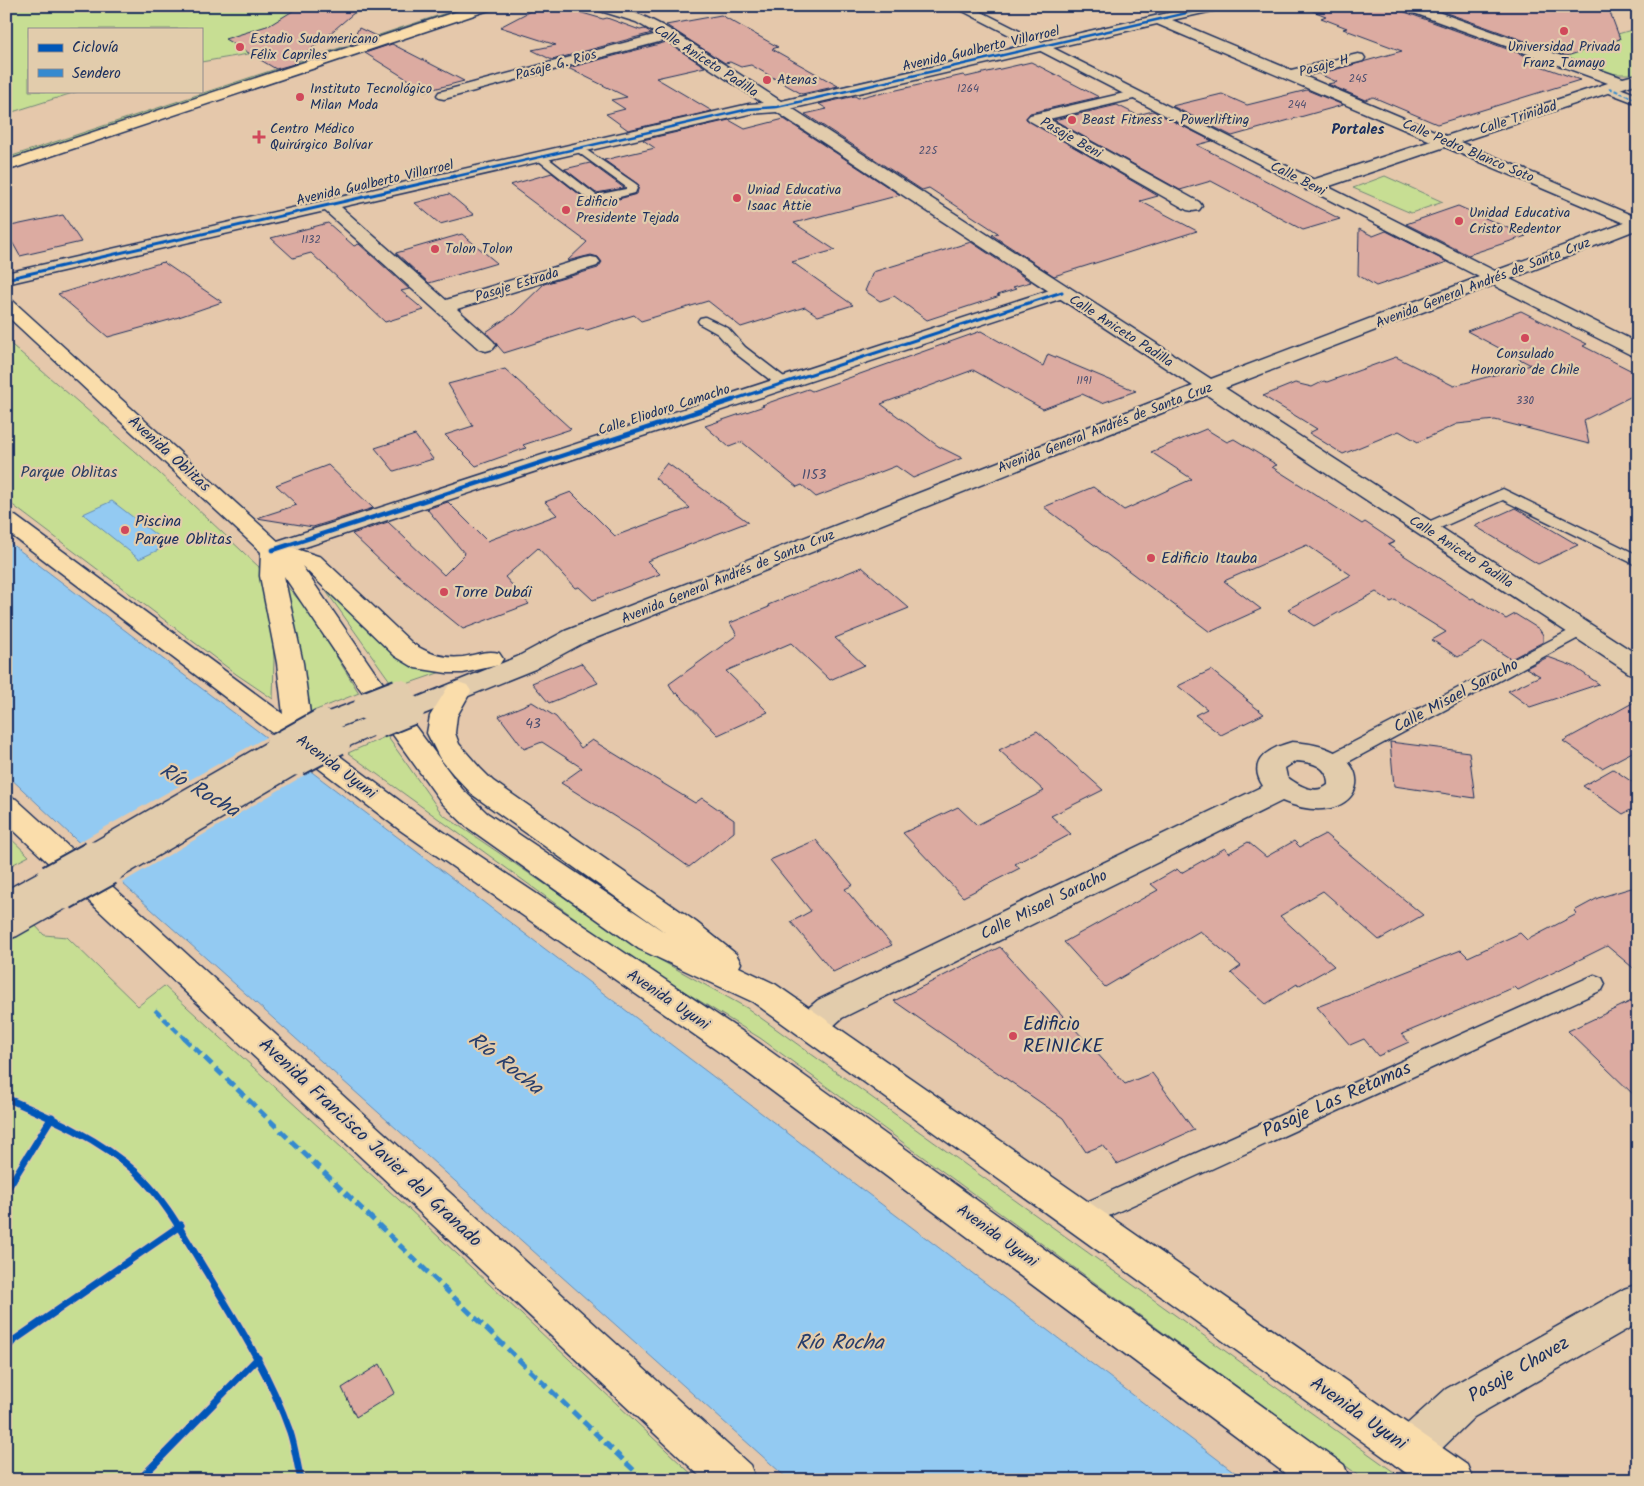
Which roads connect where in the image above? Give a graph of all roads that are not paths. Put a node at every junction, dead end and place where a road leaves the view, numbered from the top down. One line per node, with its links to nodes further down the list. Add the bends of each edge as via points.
1 (452, 6): 16 (main road)
2 (487, 6): 26 (main road)
3 (599, 6): 9 (street, Calle Aniceto Padilla, via 641,19)
4 (959, 6): 10 (street, Calle Beni)
5 (1174, 6): 10 (street, Avenida Gualberto Villarroel)
6 (1218, 6): 8 (street, Avenida Gualberto Villarroel)
7 (1408, 6): 15 (street)
8 (1160, 20): 11 (street, Avenida Gualberto Villarroel); 13 (street, Calle Pedro Blanco Soto)
9 (669, 35): 18 (street, Pasaje G. Rios); 21 (street, Calle Aniceto Padilla)
10 (1024, 40): 11 (street, Calle Beni); 21 (street, Avenida Gualberto Villarroel)
11 (1038, 47): 19 (street, Calle Beni); 21 (street, Avenida Gualberto Villarroel)
12 (1358, 58): 13 (street, Pasaje H)
13 (1290, 75): 22 (street, Calle Pedro Blanco Soto)
14 (1638, 78): 15 (street, Calle Trinidad)
15 (1615, 85): 20 (street); 22 (street, Calle Trinidad)
16 (202, 89)
17 (191, 92): 24 (main road)
18 (444, 95)
19 (1133, 95): 27 (street, Calle Beni); 29 (street, Pasaje Beni, via 1035,118)
20 (1638, 100)
21 (771, 103): 23 (street, Avenida Gualberto Villarroel); 34 (street, Calle Aniceto Padilla)
22 (1446, 141): 27 (street, Calle Trinidad); 30 (street, Calle Pedro Blanco Soto)
23 (579, 148): 25 (street, Avenida Gualberto Villarroel); 25 (lane, via 632,186 631,191 593,198)
24 (6, 153)
25 (540, 157): 28 (street, Avenida Gualberto Villarroel)
26 (6, 166)
27 (1312, 186): 33 (street, Calle Beni)
28 (330, 206): 32 (street, Avenida Gualberto Villarroel); 35 (street, Pasaje Estrada)
29 (1193, 206)
30 (1637, 223): 33 (street, Avenida General Andrés de Santa Cruz)
31 (591, 262): 35 (street, Pasaje Estrada)
32 (6, 279)
33 (1495, 279): 39 (street, Calle Beni); 41 (street, Avenida General Andrés de Santa Cruz)
34 (1062, 292): 40 (street, Calle Eliodoro Camacho); 41 (street, Calle Aniceto Padilla)
35 (443, 307): 38 (street, Pasaje Estrada)
36 (11, 313): 44 (main road, Avenida Oblitas)
37 (705, 321): 40 (lane, via 723,331 740,350)
38 (486, 345)
39 (1638, 351)
40 (783, 383): 44 (street, Calle Eliodoro Camacho)
41 (1208, 388): 43 (street, Calle Aniceto Padilla); 47 (street, Avenida General Andrés de Santa Cruz)
42 (6, 520): 52 (main road, Avenida Uyuni)
43 (1426, 529): 45 (lane, via 1502,494); 46 (street, Calle Aniceto Padilla)
44 (273, 550): 48 (main road, Avenida Oblitas, via 313,562 404,650 424,662 463,665); 52 (main road, via 272,576); 60 (main road, Avenida Uyuni, via 298,576 367,680 452,796 477,820 650,940)
45 (1638, 561)
46 (1580, 630): 49 (street, Calle Aniceto Padilla); 53 (lane, Calle Misael Saracho)
47 (574, 637): 48 (street, Avenida General Andrés de Santa Cruz); 50 (street, Avenida General Andrés de Santa Cruz, via 526,663)
48 (490, 659): 51 (street, Avenida General Andrés de Santa Cruz)
49 (1638, 667)
50 (458, 691): 51 (street, Avenida General Andrés de Santa Cruz); 60 (main road, via 445,711 440,727 443,742 483,788 685,932)
51 (404, 702): 52 (street, Avenida General Andrés de Santa Cruz, bridge)
52 (307, 742): 56 (street, Avenida General Andrés de Santa Cruz, bridge); 66 (main road, Avenida Uyuni, via 418,828 745,1052)
53 (1332, 762): 54 (street, via 1306,751 1281,755 1273,761 1270,770); 54 (street, via 1344,781 1341,790 1333,796 1307,800)
54 (1281, 789): 61 (street, Calle Misael Saracho, via 830,1009)
55 (6, 806): 65 (main road, Avenida Francisco Javier del Granado)
56 (57, 888): 57 (street); 58 (street)
57 (6, 904)
58 (6, 928)
59 (1594, 984): 62 (lane, Pasaje Las Retamas)
60 (764, 993): 61 (main road, Avenida Uyuni)
61 (811, 1026): 62 (main road, Avenida Uyuni)
62 (1080, 1217): 64 (main road, Avenida Uyuni)
63 (1638, 1302): 64 (street, Pasaje Chavez, via 1460,1403)
64 (1410, 1450): 67 (main road, Avenida Uyuni)
65 (735, 1480)
66 (1329, 1480)
67 (1452, 1480)

